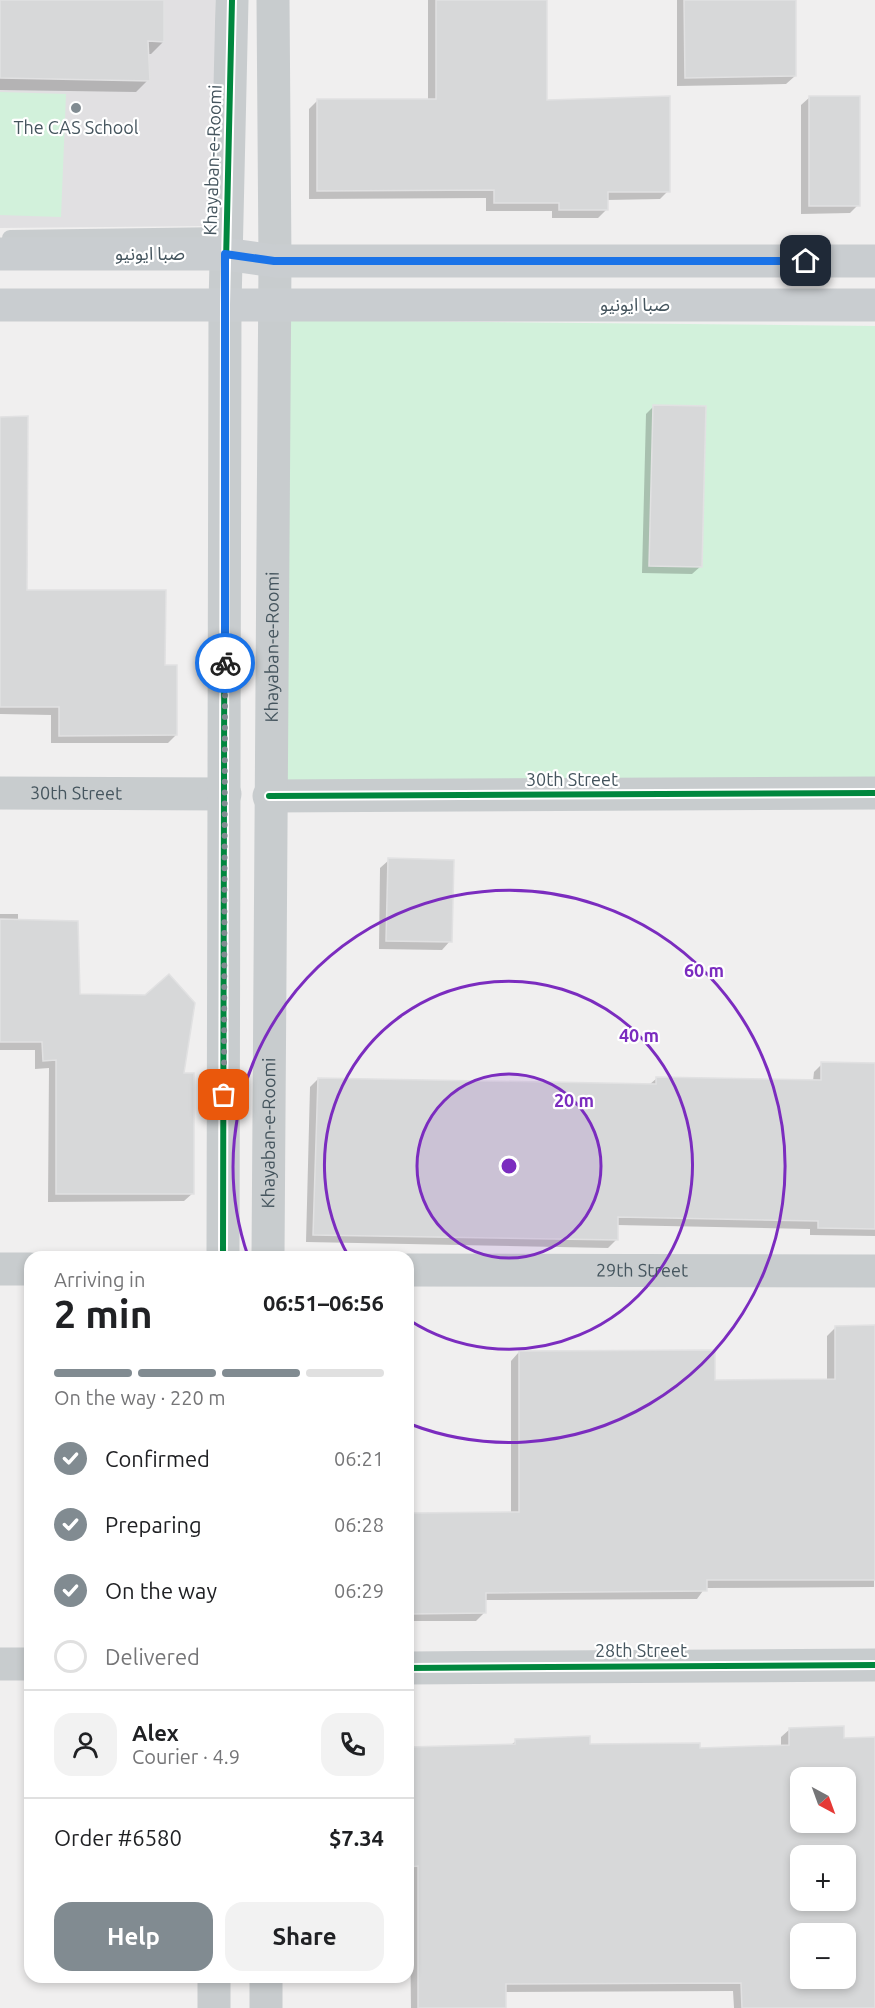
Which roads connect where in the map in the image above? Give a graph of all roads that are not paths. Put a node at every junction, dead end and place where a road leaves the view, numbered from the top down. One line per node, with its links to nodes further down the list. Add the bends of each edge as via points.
1 (232, 0): 4 (street, Khayaban-e-Roomi)
2 (273, 0): 6 (street, Khayaban-e-Roomi)
3 (0, 238): 4 (lane)
4 (226, 244): 5 (main road, صبا ایونیو); 6 (main road, صبا ایونیو); 9 (street, Khayaban-e-Roomi)
5 (0, 254)
6 (274, 261): 7 (main road, صبا ایونیو); 10 (street, Khayaban-e-Roomi)
7 (875, 261)
8 (0, 305): 9 (main road, صبا ایونیو)
9 (225, 305): 10 (main road, صبا ایونیو); 14 (street, Khayaban-e-Roomi)
10 (273, 305): 11 (main road, صبا ایونیو); 15 (street, Khayaban-e-Roomi)
11 (875, 305)
12 (0, 793): 14 (street, 30th Street)
13 (875, 793): 15 (street, 30th Street)
14 (225, 794): 16 (street, Khayaban-e-Roomi)
15 (269, 796): 17 (street, Khayaban-e-Roomi)
16 (223, 1251)
17 (268, 1251)
18 (0, 1269): 19 (street)
19 (24, 1269)
20 (414, 1270): 21 (street, 29th Street)
21 (875, 1271)
22 (0, 1664): 23 (street)
23 (24, 1664)
24 (875, 1665): 25 (street, 28th Street)
25 (414, 1668)
26 (214, 1983): 28 (street)
27 (266, 1983): 29 (street)
28 (214, 2008)
29 (266, 2008)

